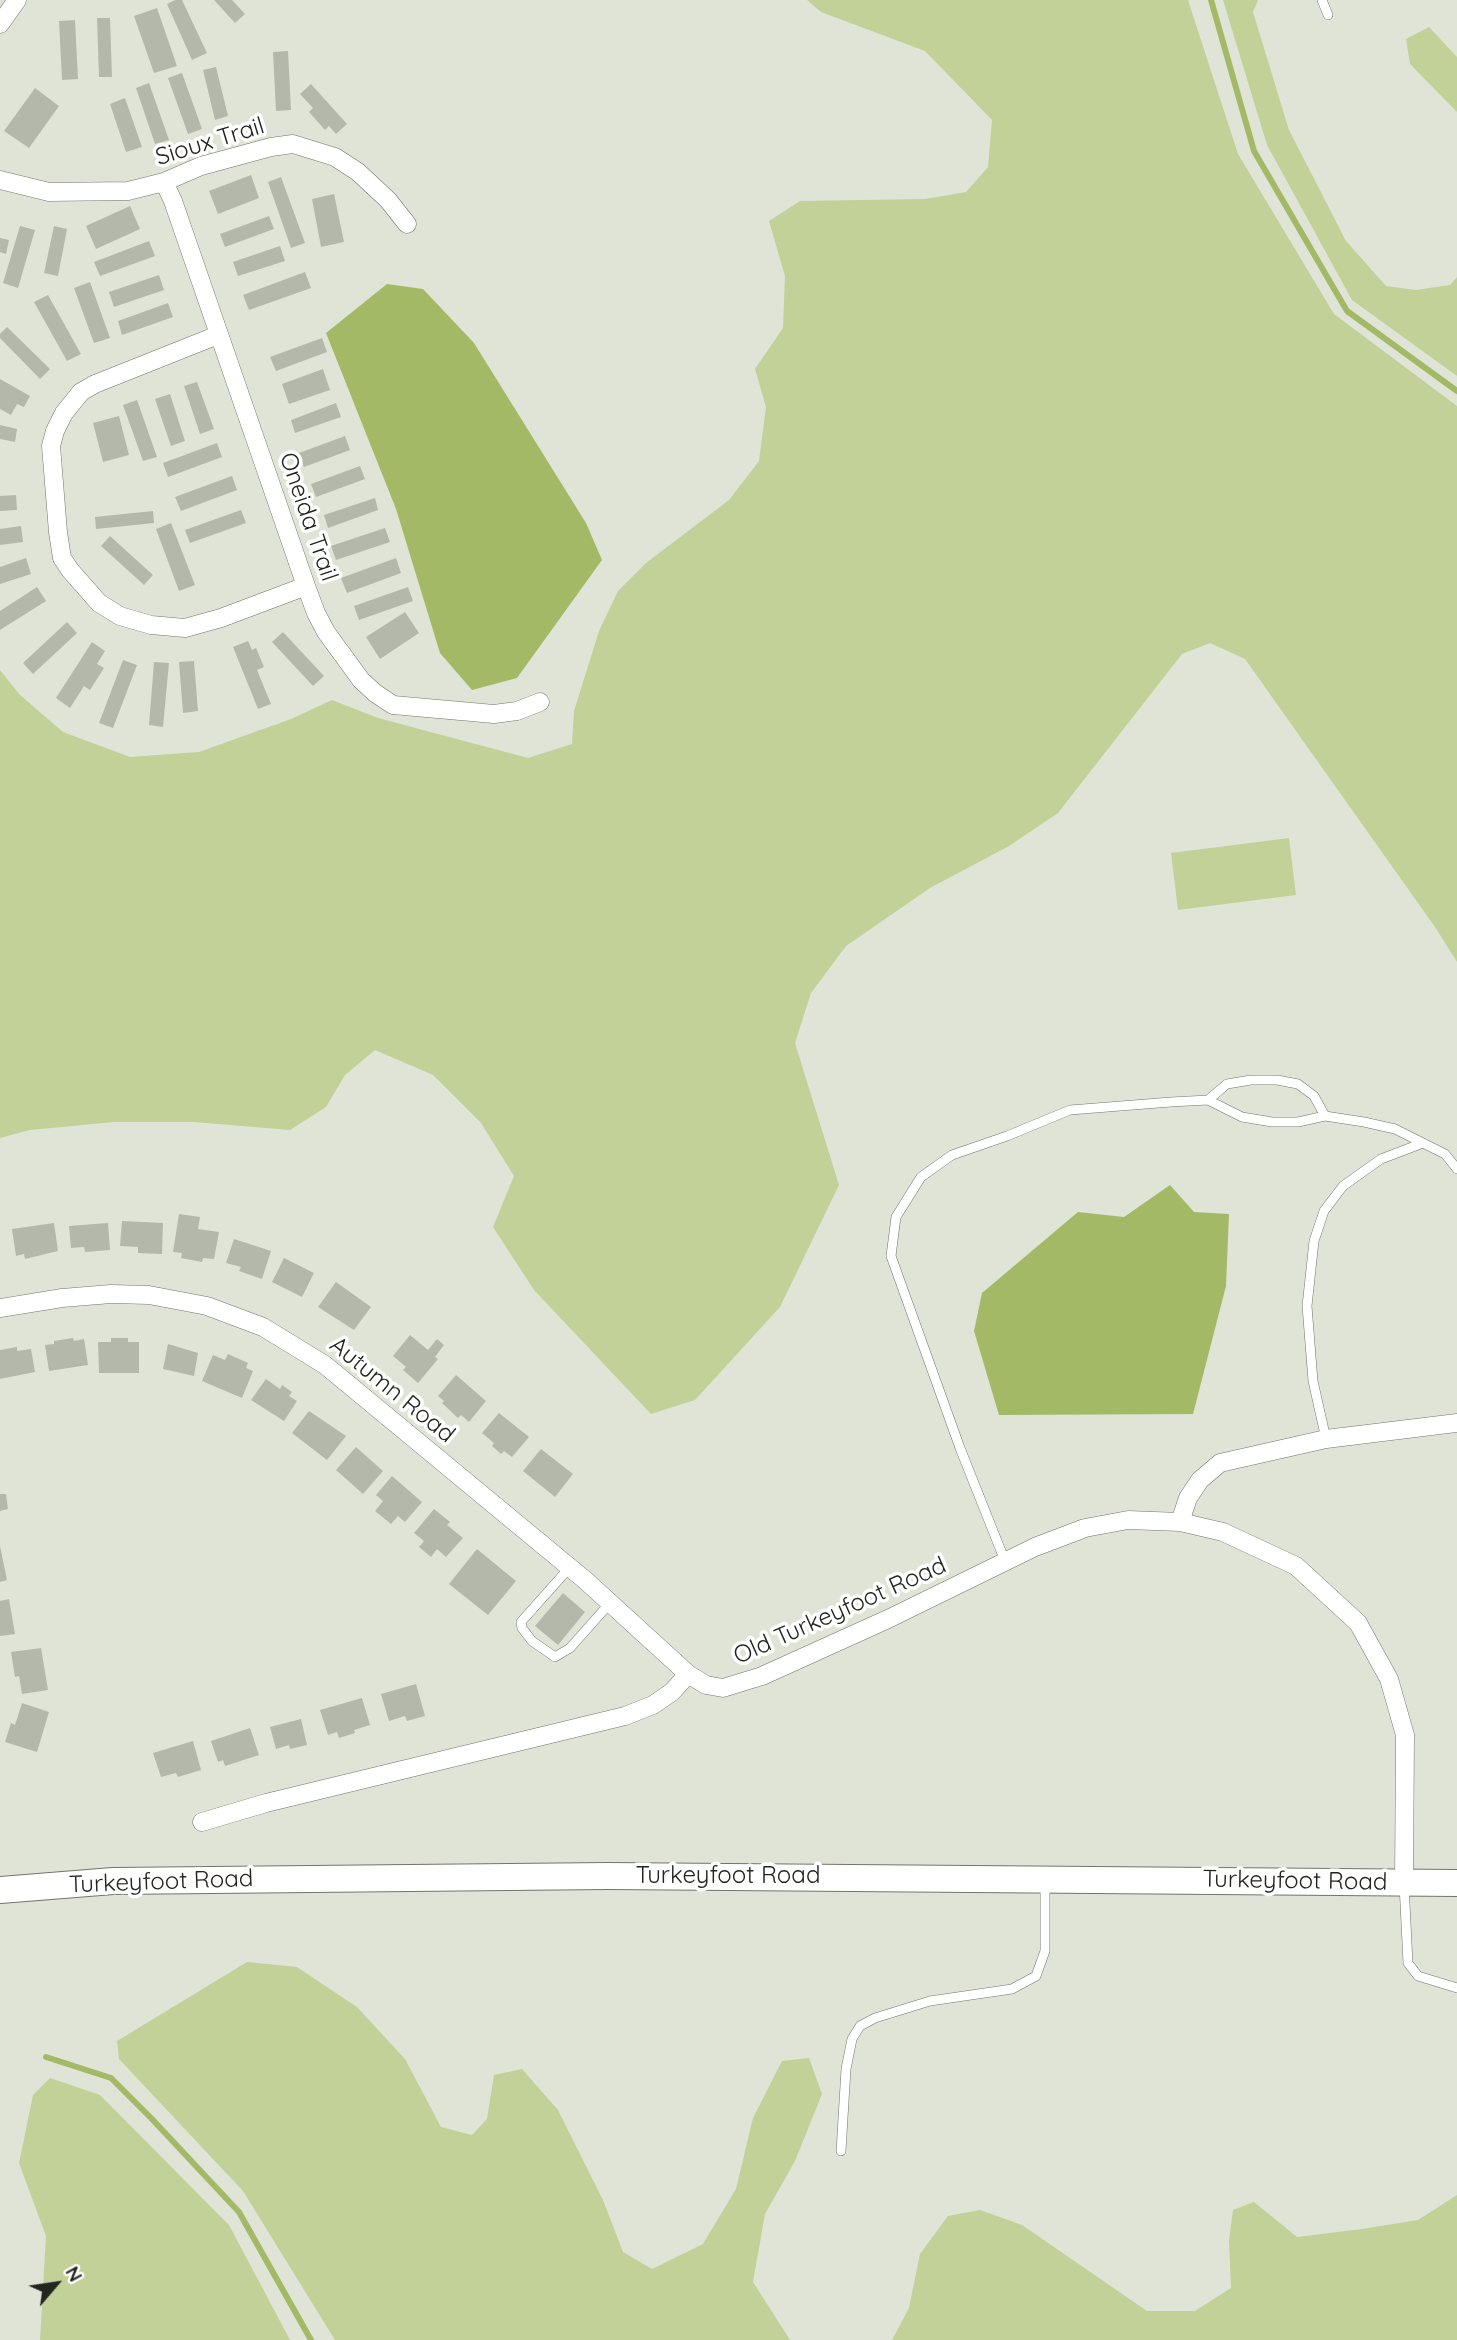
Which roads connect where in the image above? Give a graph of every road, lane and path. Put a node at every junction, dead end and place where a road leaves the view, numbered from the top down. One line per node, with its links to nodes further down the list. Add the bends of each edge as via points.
1 (17, 0): 4 (street)
2 (1322, 0): 3 (lane)
3 (1328, 15)
4 (0, 24)
5 (0, 180): 6 (street, Sioux Trail, via 49,192 86,193 128,191)
6 (164, 182): 7 (street, Sioux Trail, via 201,166 293,144 335,157 358,172); 8 (street, Oneida Trail)
7 (407, 224)
8 (218, 335): 9 (street, Oneida Trail); 9 (street, via 95,384 81,392 64,413 51,446 62,558 99,603 121,616 152,625 185,628)
9 (306, 586): 10 (street, Oneida Trail, via 326,632 362,680 393,705 494,714)
10 (540, 702)
11 (1208, 1100): 12 (lane, via 1242,1117 1272,1122); 12 (lane, via 1227,1084 1278,1080 1298,1084 1314,1096); 19 (lane, via 1070,1111 952,1155 921,1177 896,1217 891,1256)
12 (1325, 1116): 13 (lane, via 1395,1129)
13 (1423, 1143): 14 (lane, via 1445,1154); 17 (lane, via 1381,1159 1343,1186 1324,1211 1314,1241 1307,1306 1313,1381)
14 (1457, 1169)
15 (0, 1308): 20 (street, Autumn Road, via 74,1297 149,1295 207,1306 263,1327 325,1365)
16 (1457, 1423): 17 (street)
17 (1326, 1439): 18 (street, via 1220,1463 1200,1480)
18 (1180, 1522): 19 (street, Old Turkeyfoot Road, via 1128,1520 1085,1528); 25 (street, Old Turkeyfoot Road, via 1223,1532 1296,1566 1358,1623 1389,1679 1405,1735)
19 (1006, 1561): 22 (street, Old Turkeyfoot Road, via 762,1676 723,1688 706,1685)
20 (570, 1567): 21 (street, Autumn Road); 21 (lane, via 521,1622 533,1641 555,1657 570,1648)
21 (610, 1603): 22 (street, Autumn Road)
22 (688, 1674): 23 (street, via 653,1705 625,1716)
23 (202, 1822)
24 (1045, 1879): 25 (main road, Turkeyfoot Road); 27 (main road, Turkeyfoot Road, via 314,1878 113,1881); 29 (lane, via 1045,1951 1036,1976 1012,1989 930,2001 860,2026 852,2039 846,2069)
25 (1404, 1883): 26 (main road, Turkeyfoot Road); 28 (lane, via 1408,1963 1418,1976)
26 (1457, 1883)
27 (0, 1890)
28 (1457, 1988)
29 (841, 2151)

